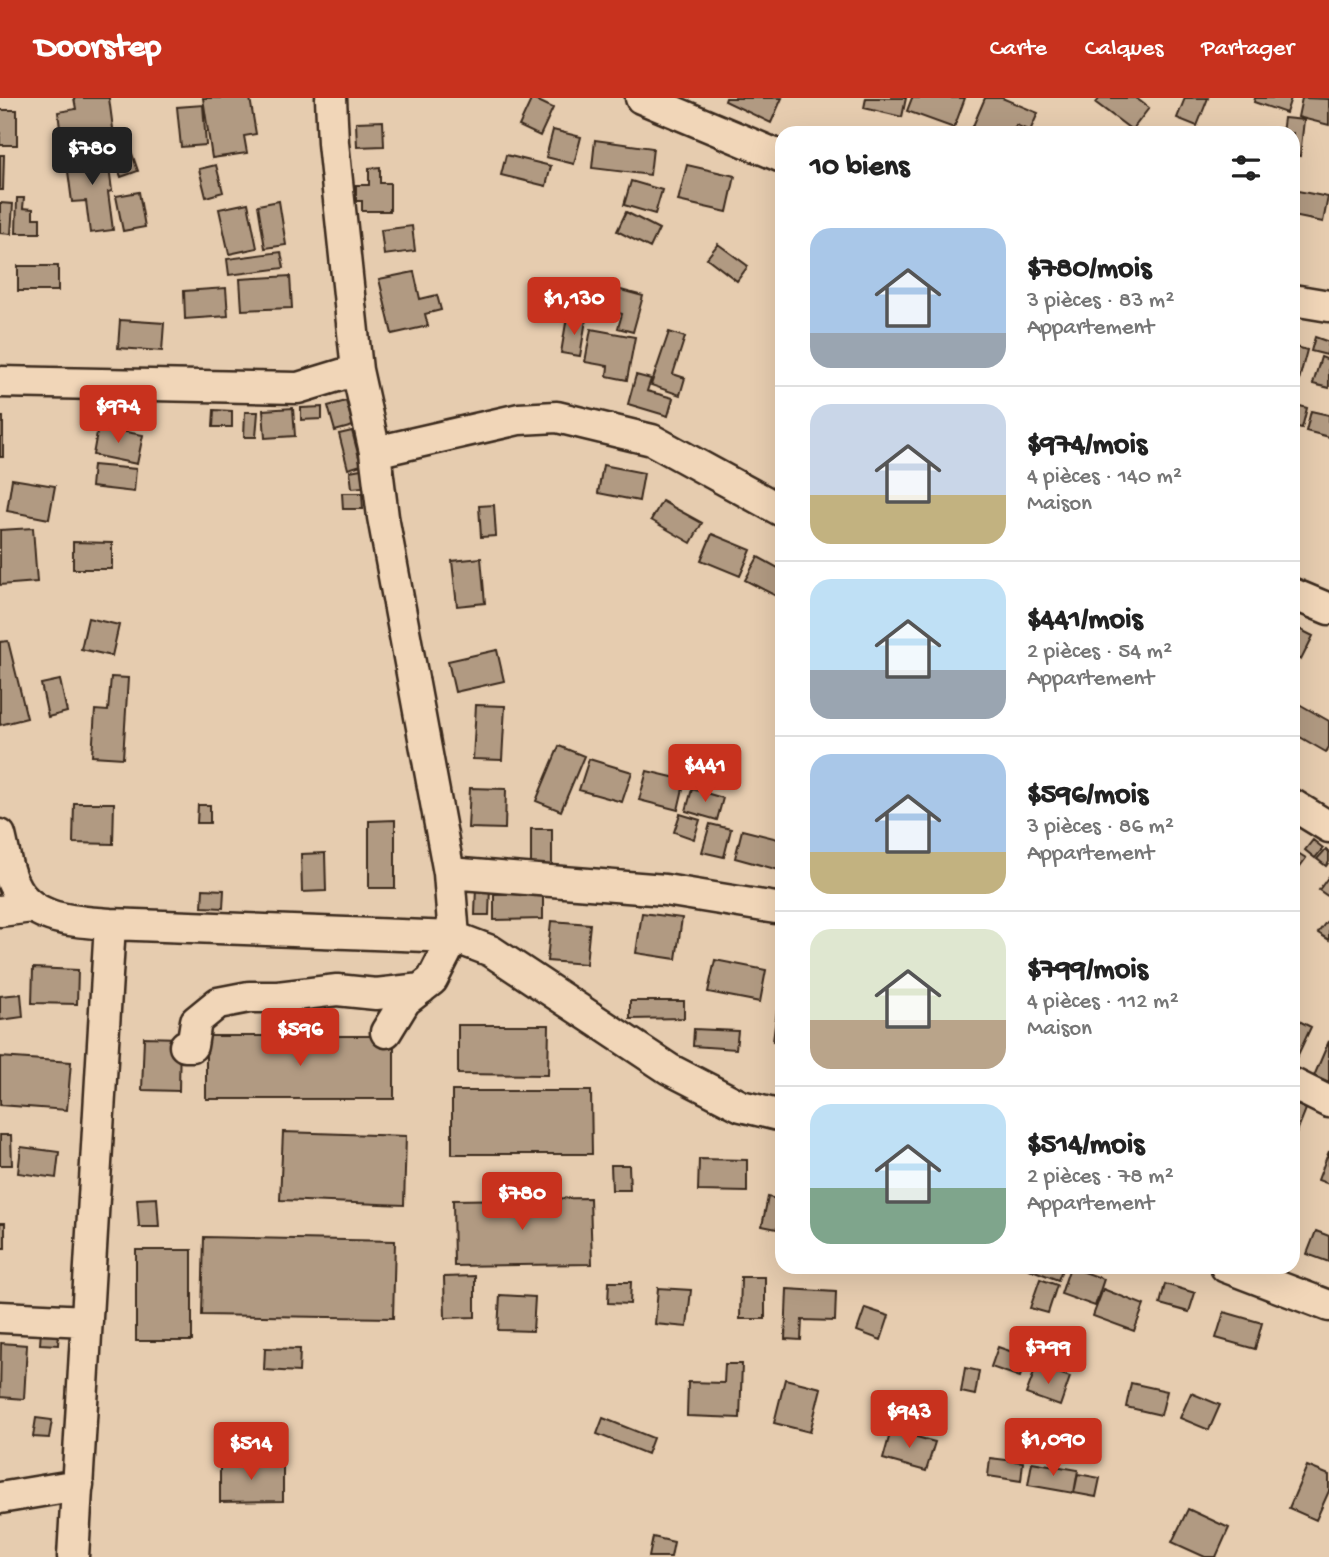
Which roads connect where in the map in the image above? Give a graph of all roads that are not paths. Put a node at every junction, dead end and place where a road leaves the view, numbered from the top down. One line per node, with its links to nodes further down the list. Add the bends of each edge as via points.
1 (331, 98): 6 (street)
2 (641, 98): 3 (street)
3 (775, 154)
4 (1300, 301): 5 (street)
5 (1329, 306)
6 (357, 370): 7 (street, via 298,388); 8 (street)
7 (0, 382)
8 (375, 452): 9 (street, via 519,419 557,417 652,440); 15 (street)
9 (775, 507)
10 (1300, 597): 11 (street)
11 (1329, 609)
12 (1300, 809): 13 (street)
13 (1329, 827)
14 (0, 835): 16 (street, via 12,882)
15 (449, 873): 17 (street, via 665,890); 20 (street)
16 (32, 907): 18 (street); 19 (street, via 64,920)
17 (775, 908)
18 (0, 911)
19 (110, 924): 20 (street); 30 (street)
20 (454, 937): 21 (street, via 432,980); 26 (street, via 491,951 669,1069 741,1106)
21 (421, 989): 22 (street, via 405,1001); 23 (street, via 376,994 337,990 218,1003 196,1021 192,1046)
22 (386, 1032)
23 (185, 1046)
24 (1300, 1088): 25 (street)
25 (1329, 1102)
26 (775, 1114)
27 (1244, 1274): 28 (street)
28 (1329, 1306)
29 (0, 1317): 30 (street)
30 (87, 1321): 31 (street)
31 (78, 1485): 32 (street); 33 (street)
32 (0, 1498)
33 (74, 1557)

